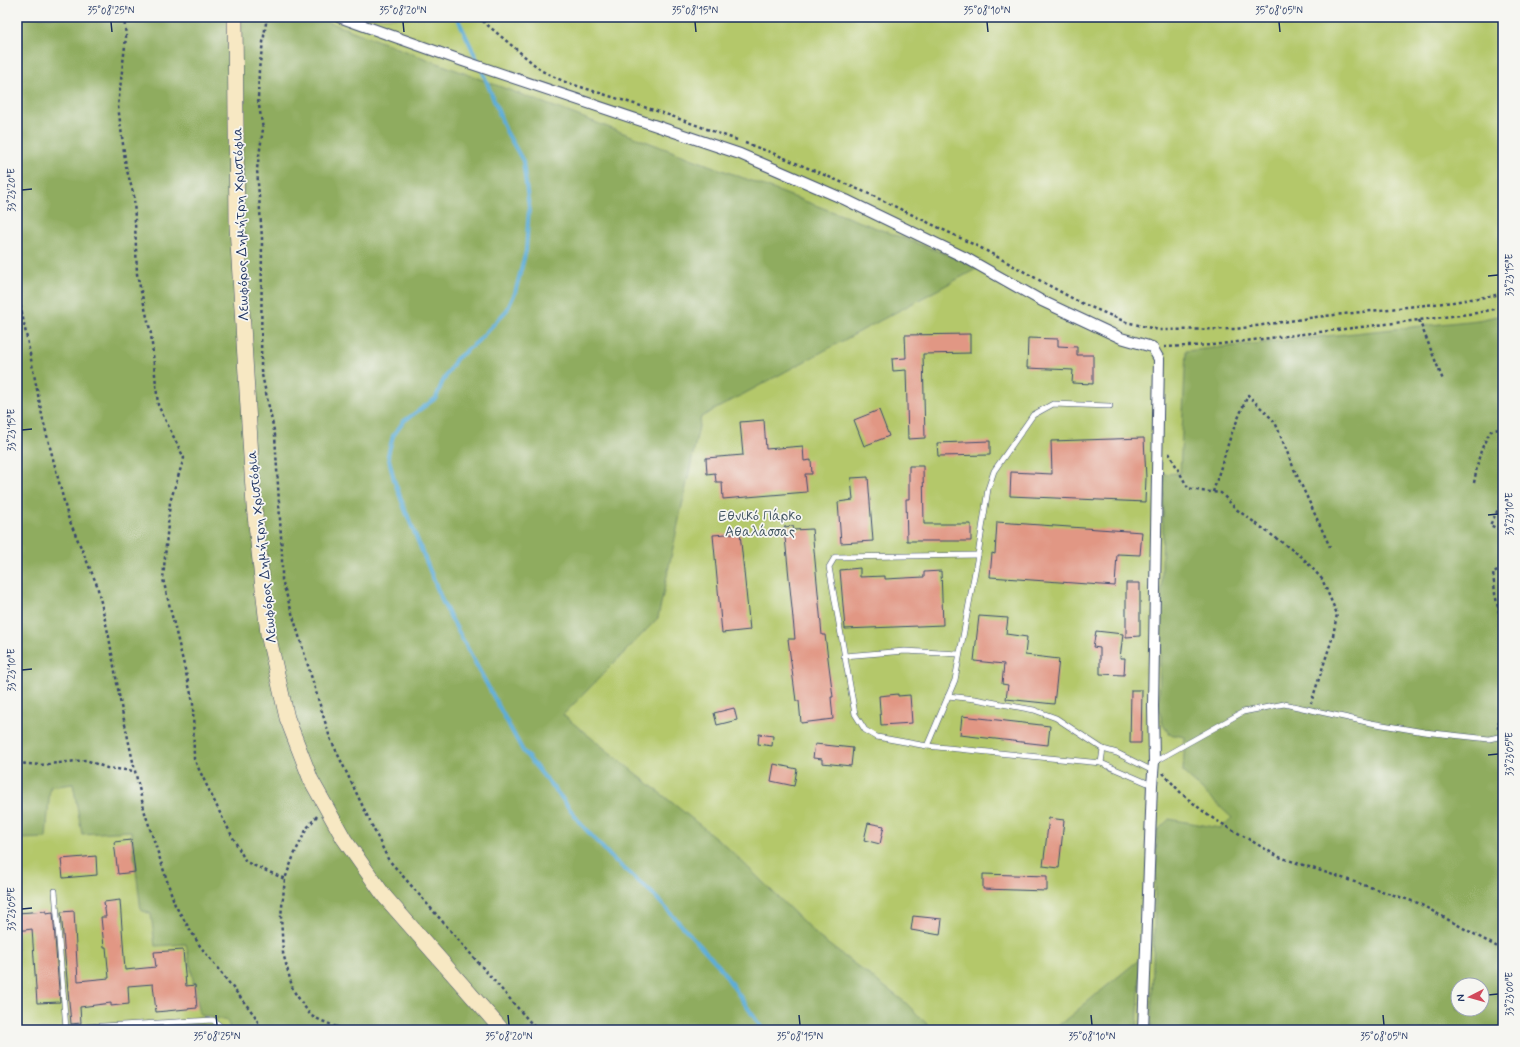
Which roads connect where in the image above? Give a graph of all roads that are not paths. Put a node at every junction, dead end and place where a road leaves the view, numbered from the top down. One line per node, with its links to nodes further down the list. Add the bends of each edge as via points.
1 (235, 17): 18 (main road, Λεωφόρος Δημήτρη Χριστόφια, via 237,227 254,506 268,634 287,718 311,780 344,839 385,897)
2 (339, 17): 12 (street, via 740,154 846,200 966,258 1042,301 1121,338 1152,347 1159,359)
3 (1110, 406): 4 (lane, via 1053,404 1033,415 994,470 988,489)
4 (978, 555): 5 (lane); 6 (lane, via 835,557 829,567)
5 (959, 654): 6 (lane, via 905,651); 7 (lane, via 955,680)
6 (844, 656): 9 (lane, via 855,714 865,730 877,737)
7 (948, 696): 9 (lane); 10 (lane, via 1034,710 1056,718)
8 (1503, 736): 12 (lane, via 1489,739 1424,732 1284,704 1243,712)
9 (927, 746): 11 (lane)
10 (1103, 749): 11 (lane); 12 (lane)
11 (1102, 763): 13 (lane)
12 (1154, 766): 13 (street)
13 (1152, 785): 19 (street)
14 (55, 891): 15 (lane)
15 (63, 1029): 16 (lane)
16 (79, 1029): 17 (lane, via 213,1020)
17 (224, 1030)
18 (502, 1030)
19 (1143, 1030)

